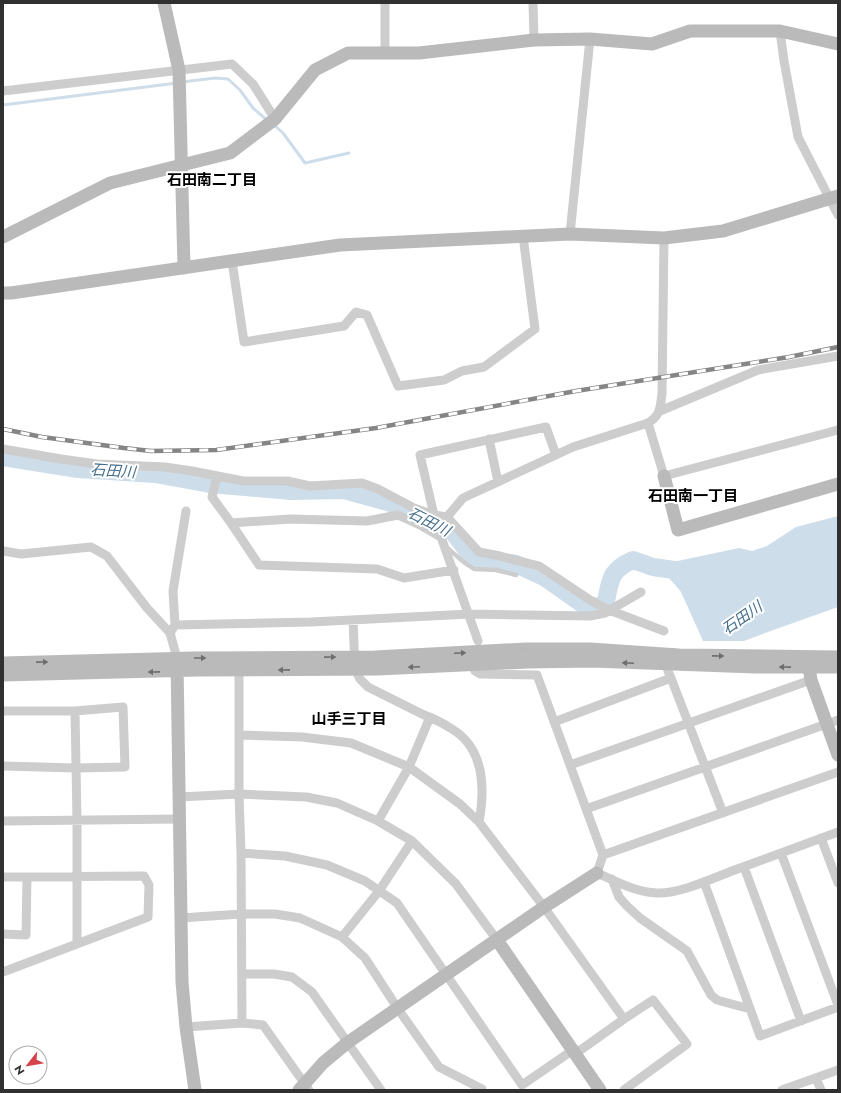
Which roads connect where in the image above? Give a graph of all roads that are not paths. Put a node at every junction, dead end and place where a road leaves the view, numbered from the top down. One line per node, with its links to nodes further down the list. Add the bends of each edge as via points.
1 (164, 3): 9 (street)
2 (385, 3): 8 (street)
3 (533, 3): 5 (street)
4 (780, 31): 6 (street, via 690,31 652,44); 7 (street); 13 (street, via 798,137)
5 (534, 40): 6 (street); 8 (street, via 419,53)
6 (590, 40): 15 (street)
7 (838, 44)
8 (385, 53): 11 (street, via 348,53 315,70)
9 (179, 70): 10 (street); 11 (street, via 232,64 253,84); 12 (street)
10 (3, 91)
11 (275, 119): 12 (street, via 230,153)
12 (181, 165): 17 (street, via 110,183); 20 (street)
13 (834, 198): 14 (street); 18 (street, via 723,231)
14 (838, 215)
15 (570, 234): 16 (street); 18 (street)
16 (523, 236): 19 (street, via 340,245); 19 (street, via 535,329 484,367 462,371 444,380 398,386 367,315 362,313 356,312 344,326 244,342)
17 (3, 237)
18 (664, 238): 23 (street)
19 (232, 261): 20 (street)
20 (184, 268): 21 (street)
21 (3, 293)
22 (838, 356): 23 (street, via 758,370)
23 (660, 411): 24 (street)
24 (648, 423): 28 (street); 30 (street)
25 (838, 430): 30 (street)
26 (489, 440): 28 (street, via 546,427); 31 (street); 36 (street, via 420,455)
27 (3, 449): 29 (street, via 61,460 165,467)
28 (556, 455): 31 (street)
29 (217, 476): 33 (street, via 243,482 287,481 310,486 362,483); 38 (street, via 212,497)
30 (664, 476): 32 (street, via 678,530)
31 (498, 482): 37 (street, via 463,498)
32 (838, 484)
33 (414, 508): 35 (street); 36 (street)
34 (186, 511): 47 (street, via 173,591)
35 (398, 515): 38 (street, via 367,521 290,519); 39 (street, via 422,526)
36 (434, 515): 37 (street)
37 (447, 517): 39 (street); 44 (street, via 479,552 539,566)
38 (231, 523): 41 (street, via 259,565 377,569 404,578)
39 (443, 541): 41 (street); 42 (lane, via 474,569 496,570)
40 (3, 551): 47 (street, via 21,554 91,547 107,556 147,608)
41 (454, 570): 45 (street)
42 (516, 575)
43 (641, 592): 44 (street)
44 (609, 610): 45 (street, via 590,616); 48 (street)
45 (470, 614): 46 (street); 49 (street)
46 (353, 620): 47 (street); 52 (street)
47 (173, 629): 54 (street)
48 (664, 631)
49 (478, 641)
50 (838, 657): 57 (street)
51 (3, 663): 54 (street, one-way to 54)
52 (355, 663): 54 (street, one-way to 52); 55 (street, one-way to 52); 57 (street, one-way to 57, via 526,649 590,649 764,657); 58 (street, one-way to 58); 63 (street, via 360,679 368,687)
53 (667, 664): 55 (street, one-way to 55, via 557,662); 57 (street, one-way to 53); 60 (street)
54 (177, 665): 58 (street, via 196,670); 59 (street, one-way to 59); 76 (street)
55 (472, 665): 64 (street, via 480,674 537,675)
56 (838, 667): 57 (street)
57 (809, 668): 65 (street); 66 (street)
58 (239, 670): 67 (street)
59 (3, 675)
60 (671, 678): 64 (street); 66 (street)
61 (75, 711): 62 (street); 73 (street); 73 (street, via 123,707 125,767)
62 (3, 712)
63 (430, 717): 71 (street); 83 (street, via 457,732 470,745 480,764 483,782)
64 (554, 722): 69 (street)
65 (832, 722): 68 (street); 72 (street)
66 (688, 723): 69 (street); 72 (street)
67 (240, 735): 71 (street, via 302,737 351,743); 75 (street)
68 (838, 755)
69 (570, 765): 77 (street)
70 (3, 766): 73 (street)
71 (409, 767): 82 (street); 83 (street, via 460,804)
72 (705, 767): 77 (street); 78 (street)
73 (76, 768): 80 (street)
74 (838, 772): 78 (street)
75 (239, 794): 76 (street); 82 (street, via 306,797 337,803); 87 (street)
76 (179, 797): 79 (street)
77 (586, 809): 89 (street)
78 (723, 813): 89 (street)
79 (179, 818): 80 (street); 101 (street)
80 (77, 820): 81 (street); 92 (street)
81 (3, 821)
82 (378, 821): 86 (street)
83 (479, 822): 99 (street)
84 (838, 832): 85 (street)
85 (821, 838): 88 (street); 97 (street)
86 (412, 841): 98 (street); 104 (street, via 456,884)
87 (241, 853): 98 (street, via 286,856 327,865 366,881); 100 (street)
88 (781, 853): 90 (street); 109 (street)
89 (603, 855): 91 (street)
90 (744, 867): 96 (street); 113 (street)
91 (596, 873): 95 (street); 99 (street)
92 (77, 876): 94 (street); 105 (street); 105 (street, via 144,876 150,885 148,917)
93 (3, 877): 94 (street)
94 (27, 877): 102 (street, via 26,935)
95 (612, 880): 96 (street, via 623,886 657,893); 111 (street, via 627,906 687,951 711,995 717,1000)
96 (704, 882): 111 (street)
97 (838, 883)
98 (379, 891): 103 (street); 108 (street, via 397,903)
99 (544, 907): 104 (street); 112 (street)
100 (242, 914): 101 (street); 103 (street, via 275,914 300,918); 107 (street)
101 (180, 918): 115 (street)
102 (3, 934)
103 (342, 937): 110 (street, via 365,958)
104 (497, 940): 108 (street); 117 (street)
105 (77, 943): 106 (street)
106 (3, 972)
107 (242, 974): 114 (street); 116 (street, via 292,977 312,992)
108 (446, 975): 110 (street); 117 (street, via 522,1085)
109 (838, 1006): 113 (street)
110 (398, 1009): 116 (street); 121 (street, via 439,1067)
111 (750, 1009): 113 (street, via 760,1036)
112 (624, 1019): 117 (street); 125 (street, via 653,1000 687,1044)
113 (801, 1021)
114 (242, 1023): 115 (street); 120 (street, via 263,1025)
115 (186, 1027): 122 (street)
116 (347, 1043): 120 (street, via 323,1063); 123 (street)
117 (574, 1052): 124 (street)
118 (838, 1070): 119 (street)
119 (816, 1078): 126 (street); 127 (street)
120 (304, 1088)
121 (482, 1089)
122 (195, 1090)
123 (380, 1090)
124 (600, 1090)
125 (624, 1090)
126 (782, 1090)
127 (820, 1090)

